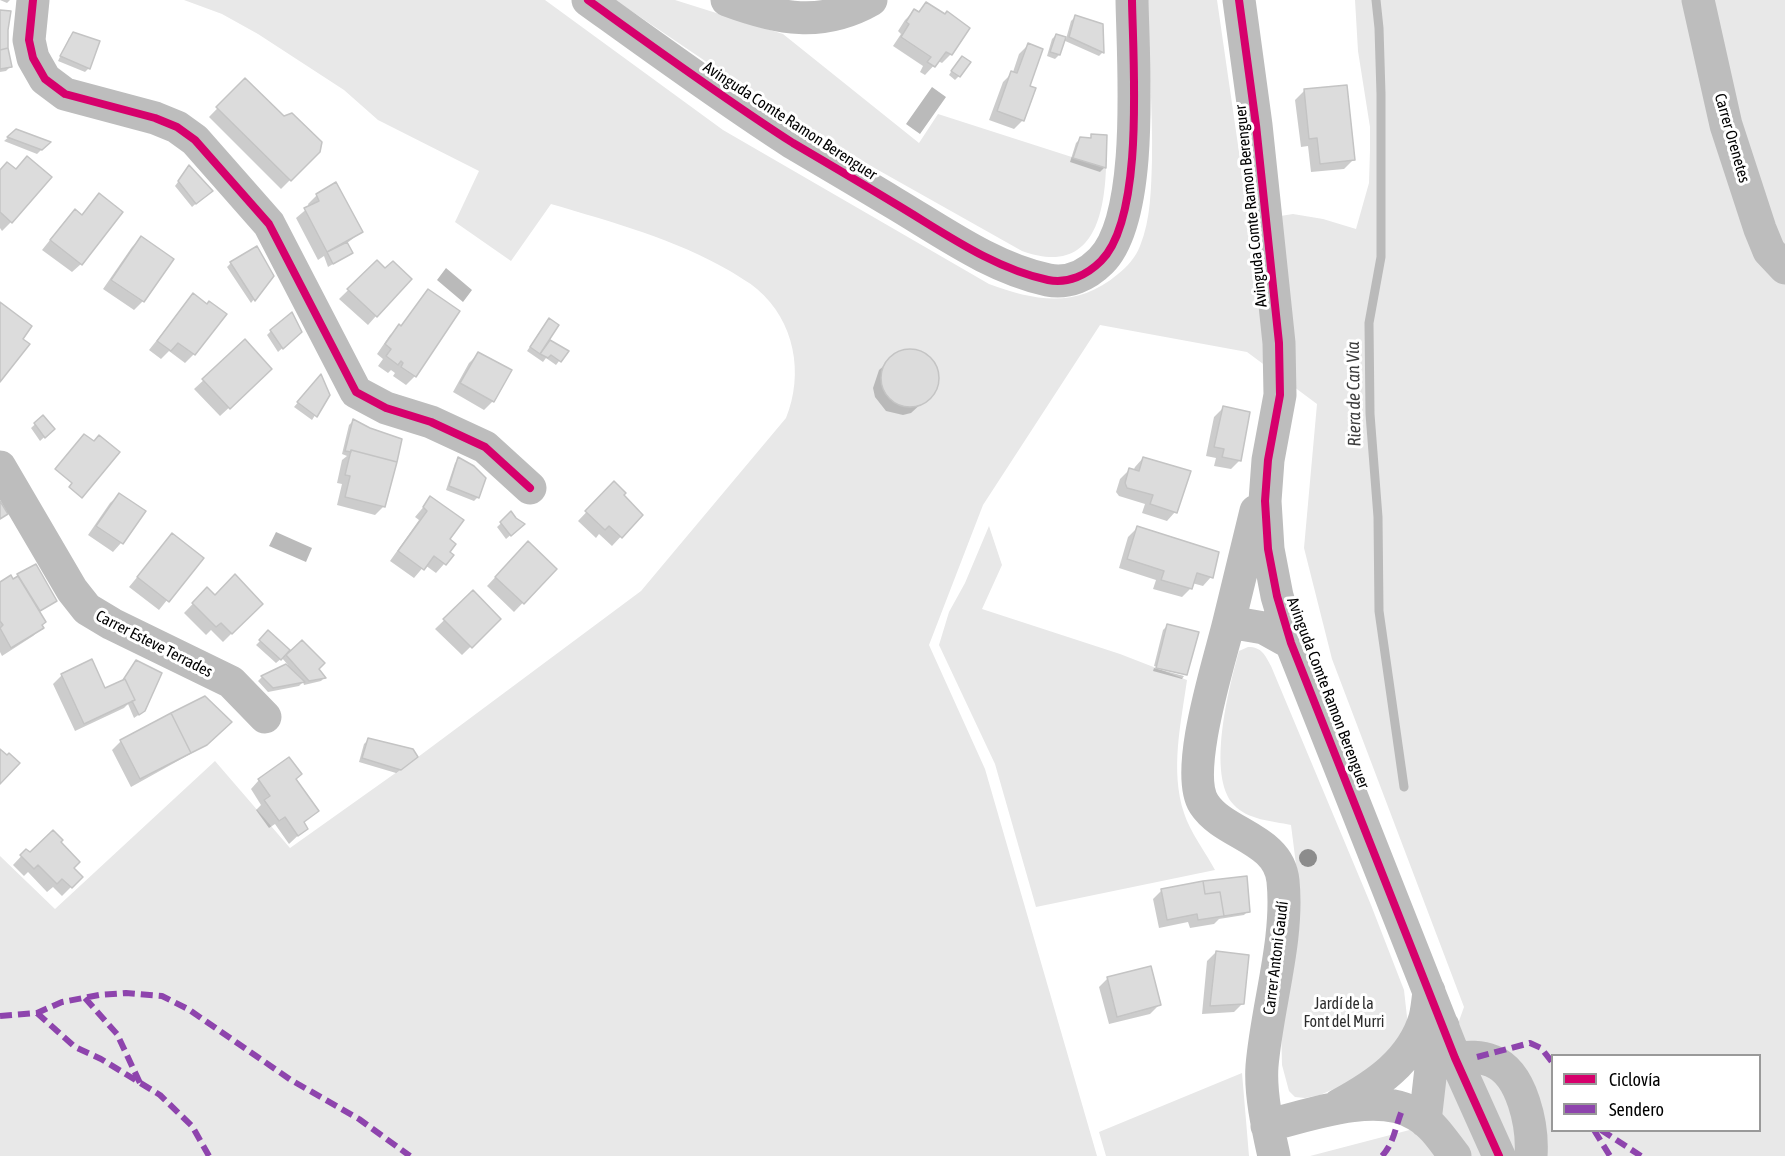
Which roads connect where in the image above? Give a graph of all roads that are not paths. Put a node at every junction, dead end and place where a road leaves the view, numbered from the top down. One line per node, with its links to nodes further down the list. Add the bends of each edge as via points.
1 (33, 0): 11 (street, via 29,40 33,58 45,79 65,94 155,118 177,126 195,140 269,224 356,392 485,447)
2 (588, 0): 5 (street, Avinguda Comte Ramon Berenguer, via 792,142 966,247 1007,267 1049,280 1068,280 1085,275 1102,260 1114,243 1123,218 1133,150)
3 (727, 0): 4 (street, via 796,18 831,16)
4 (871, 0)
5 (1132, 0)
6 (1239, 0): 9 (street, Avinguda Comte Ramon Berenguer, via 1280,343 1280,395)
7 (1698, 0): 8 (street, Carrer Orenetes, via 1729,135 1760,229 1769,250)
8 (1785, 268)
9 (1268, 460): 12 (street, Carrer Antoni Gaudí); 13 (street, Avinguda Comte Ramon Berenguer, via 1264,501 1268,549)
10 (0, 466): 14 (street, Carrer Esteve Terrades, via 87,609 231,682)
11 (530, 488)
12 (1229, 622): 13 (street, via 1264,628); 20 (street, Carrer Antoni Gaudí, via 1201,730 1197,773 1203,803 1218,820 1273,856 1283,877 1285,910 1262,1068)
13 (1292, 643): 15 (street, Avinguda Comte Ramon Berenguer)
14 (265, 717)
15 (1429, 991): 16 (street, Avinguda Comte Ramon Berenguer); 18 (street, Carrer Antoni Gaudí, via 1426,1017 1399,1064 1360,1094)
16 (1443, 1026): 17 (street, Avinguda Comte Ramon Berenguer); 19 (street, via 1432,1060)
17 (1455, 1058): 22 (street, Avinguda Comte Ramon Berenguer); 23 (street, via 1477,1056 1495,1061 1507,1072 1528,1114)
18 (1331, 1109): 19 (street, Carrer Antoni Gaudí, via 1359,1104 1403,1108); 20 (street, Carrer Antoni Gaudí)
19 (1425, 1120): 21 (street, Carrer Antoni Gaudí)
20 (1271, 1141)
21 (1455, 1156)
22 (1499, 1156)
23 (1531, 1156)

